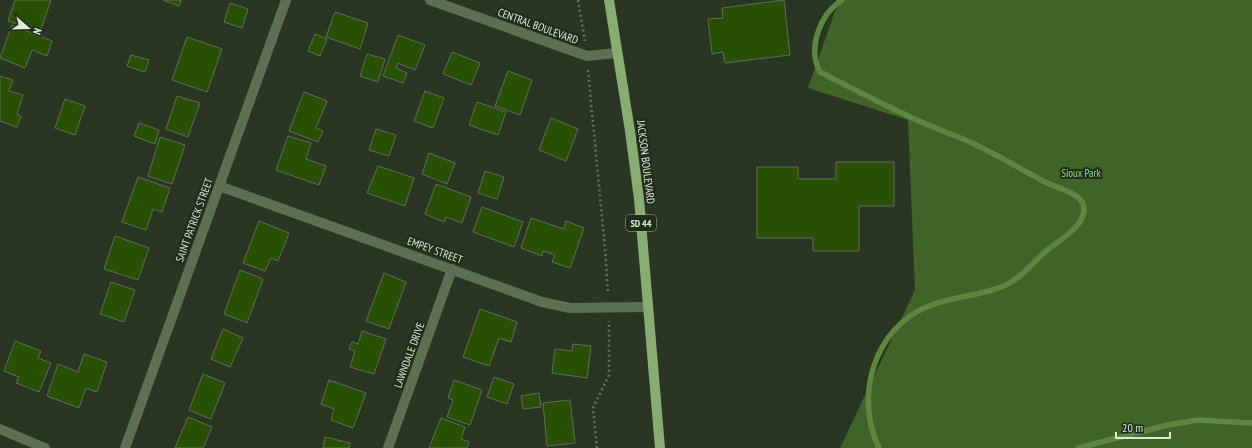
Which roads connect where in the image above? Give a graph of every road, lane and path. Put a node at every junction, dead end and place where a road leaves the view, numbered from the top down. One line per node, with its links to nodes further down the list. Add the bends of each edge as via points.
1 (286, 0): 7 (street, SAINT PATRICK STREET)
2 (430, 0): 6 (street, CENTRAL BOULEVARD)
3 (578, 0): 6 (path)
4 (609, 0): 5 (main road, JACKSON BOULEVARD / SD 44)
5 (618, 53): 6 (street, CENTRAL BOULEVARD); 9 (main road, JACKSON BOULEVARD / SD 44, via 639,199)
6 (587, 56): 10 (path)
7 (219, 186): 8 (street, EMPEY STREET); 13 (street, SAINT PATRICK STREET)
8 (452, 269): 10 (street, EMPEY STREET, via 542,302 570,308); 14 (street, LAWNDALE DRIVE)
9 (648, 307): 10 (street, EMPEY STREET); 16 (main road, JACKSON BOULEVARD / SD 44)
10 (608, 308): 15 (path, via 609,375 593,408)
11 (0, 429): 12 (street)
12 (45, 448)
13 (125, 448)
14 (388, 448)
15 (596, 448)
16 (660, 448)

